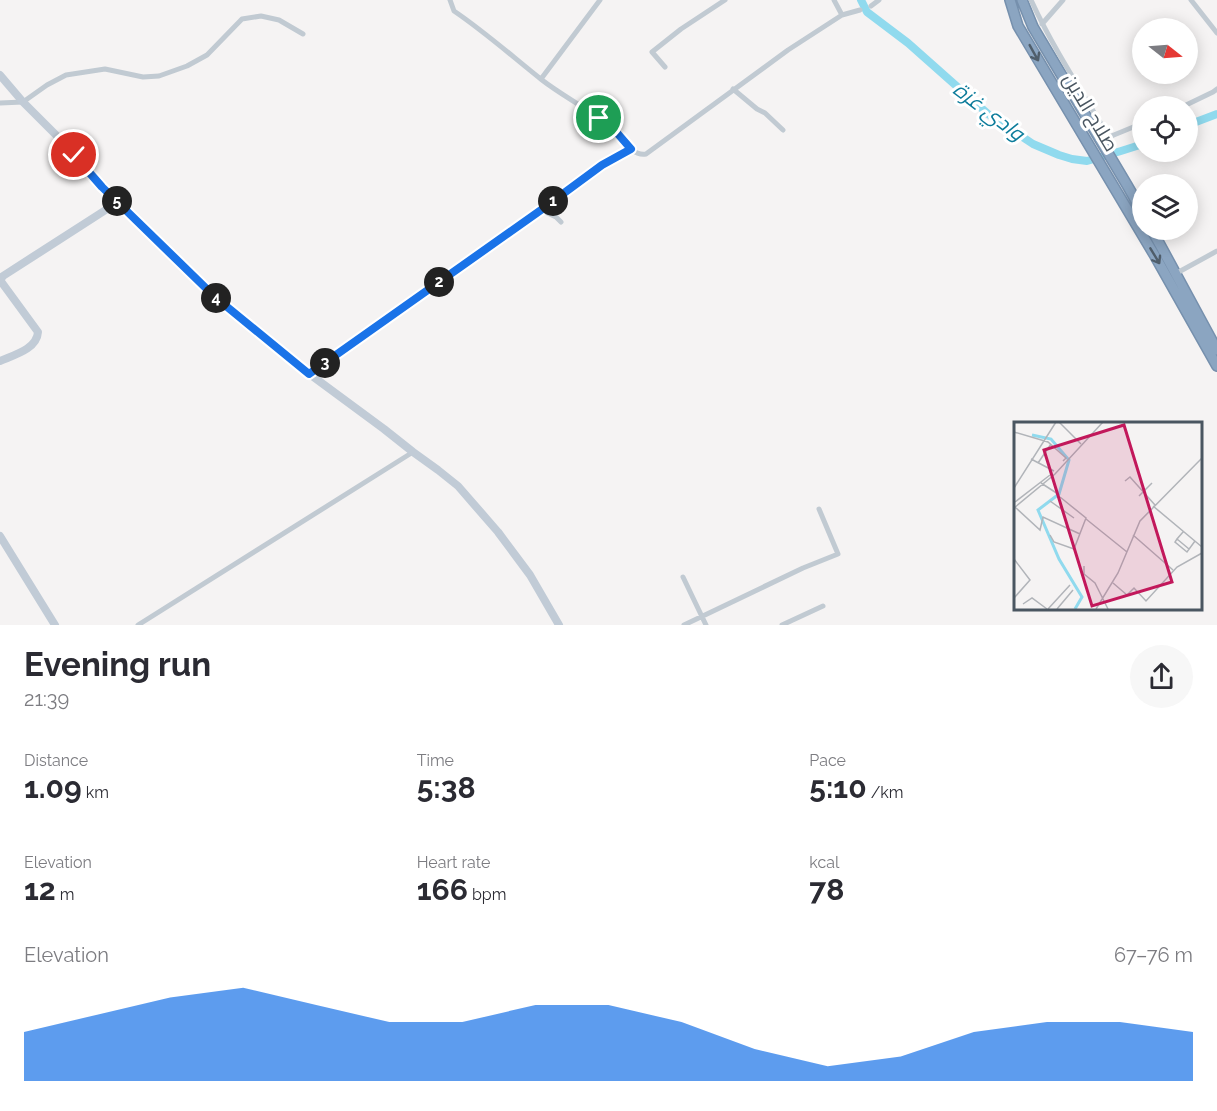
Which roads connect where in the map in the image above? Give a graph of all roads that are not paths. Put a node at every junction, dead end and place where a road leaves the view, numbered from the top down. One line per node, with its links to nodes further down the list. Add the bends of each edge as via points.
1 (450, 0): 20 (street, via 454,11)
2 (600, 0): 20 (street)
3 (725, 0): 18 (street, via 652,52)
4 (834, 0): 14 (street)
5 (879, 0): 11 (street)
6 (1010, 0): 38 (highway, صلاح الدين, one-way to 38, via 1018,26)
7 (1022, 0): 13 (highway, صلاح الدين)
8 (1029, 0): 13 (street); 15 (street)
9 (1063, 0): 15 (street)
10 (1191, 0): 16 (street)
11 (871, 6)
12 (860, 10): 14 (street)
13 (1028, 14): 29 (highway, صلاح الدين)
14 (842, 15): 21 (street)
15 (1042, 24): 26 (street, via 1109,137)
16 (1217, 33)
17 (303, 34): 25 (street, via 261,15 242,19 207,55 187,66 159,76 143,77 105,69 66,75)
18 (665, 67)
19 (0, 75): 25 (street)
20 (541, 79): 28 (street, via 599,118)
21 (733, 89): 27 (street); 28 (street, via 646,154 638,155)
22 (1217, 89): 23 (street)
23 (1198, 99)
24 (0, 102): 25 (street)
25 (23, 102): 30 (street)
26 (1132, 128)
27 (783, 130)
28 (631, 149): 31 (street, via 602,165)
29 (1132, 194)
30 (118, 202): 37 (street, via 0,280 38,332 38,338 34,344); 39 (street, via 215,297)
31 (541, 210): 32 (street); 39 (street)
32 (561, 222)
33 (1157, 240): 35 (highway)
34 (1217, 251): 35 (street)
35 (1175, 274): 36 (highway)
36 (1217, 350)
37 (0, 361)
38 (1217, 366)
39 (309, 374): 40 (street)
40 (412, 452): 47 (street); 48 (street, via 458,486 476,505 530,575)
41 (819, 509): 45 (street, via 838,554)
42 (0, 536): 46 (street)
43 (683, 577): 45 (street)
44 (823, 606): 51 (street)
45 (702, 616): 49 (street); 50 (street)
46 (56, 625)
47 (138, 625)
48 (559, 625)
49 (684, 625)
50 (706, 625)
51 (782, 625)

